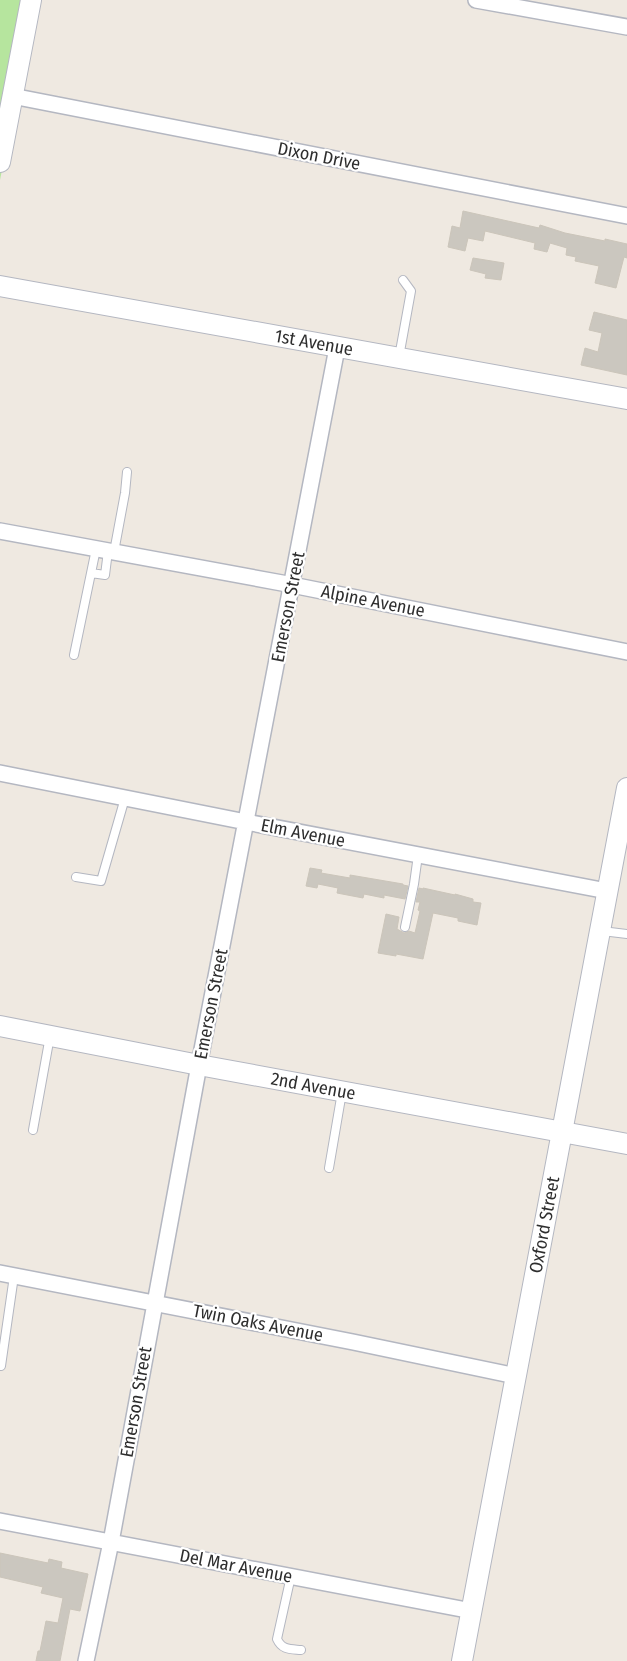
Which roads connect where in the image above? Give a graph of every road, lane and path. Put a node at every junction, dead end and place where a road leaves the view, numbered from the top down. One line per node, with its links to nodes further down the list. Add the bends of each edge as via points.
1 (31, 0): 4 (street)
2 (476, 0): 3 (street)
3 (627, 28)
4 (9, 95): 5 (street); 6 (street, Dixon Drive)
5 (0, 162)
6 (627, 216)
7 (403, 280): 10 (lane, via 411,291)
8 (0, 286): 9 (street, 1st Avenue)
9 (337, 348): 10 (street, 1st Avenue); 16 (street, Emerson Street)
10 (399, 358): 11 (street, 1st Avenue)
11 (627, 400)
12 (128, 472): 14 (lane, via 125,493)
13 (0, 531): 14 (street, Alpine Avenue)
14 (106, 550): 15 (lane); 15 (lane, via 104,575); 16 (street, Alpine Avenue)
15 (91, 573): 18 (lane)
16 (292, 585): 17 (street, Alpine Avenue); 22 (street, Emerson Street)
17 (627, 652)
18 (74, 655)
19 (0, 773): 21 (street, Elm Avenue)
20 (627, 788): 23 (street, Oxford Street)
21 (124, 798): 22 (street, Elm Avenue); 25 (lane, via 100,881)
22 (246, 822): 24 (street, Elm Avenue); 32 (street, Emerson Street)
23 (621, 852): 26 (street, Oxford Street)
24 (418, 855): 26 (street, Elm Avenue); 27 (lane)
25 (76, 877)
26 (607, 891): 28 (street, Oxford Street)
27 (406, 927)
28 (600, 931): 29 (lane); 35 (street, Oxford Street)
29 (627, 934)
30 (0, 1026): 31 (street, 2nd Avenue)
31 (50, 1036): 32 (street, 2nd Avenue); 34 (lane)
32 (199, 1065): 33 (street, 2nd Avenue); 39 (street, Emerson Street)
33 (343, 1091): 35 (street, 2nd Avenue); 37 (lane)
34 (33, 1130)
35 (562, 1132): 36 (street, 2nd Avenue); 41 (street, Oxford Street)
36 (627, 1144)
37 (329, 1168)
38 (7, 1274): 39 (street, Twin Oaks Avenue); 40 (lane)
39 (155, 1303): 41 (street, Twin Oaks Avenue); 43 (street, Emerson Street)
40 (1, 1366)
41 (516, 1376): 45 (street, Oxford Street)
42 (0, 1520): 43 (street, Del Mar Avenue)
43 (111, 1542): 44 (street, Del Mar Avenue); 47 (street, Emerson Street)
44 (291, 1576): 45 (street, Del Mar Avenue); 46 (lane, via 277,1639 285,1648)
45 (472, 1611): 48 (street, Oxford Street)
46 (301, 1650)
47 (86, 1661)
48 (462, 1661)

